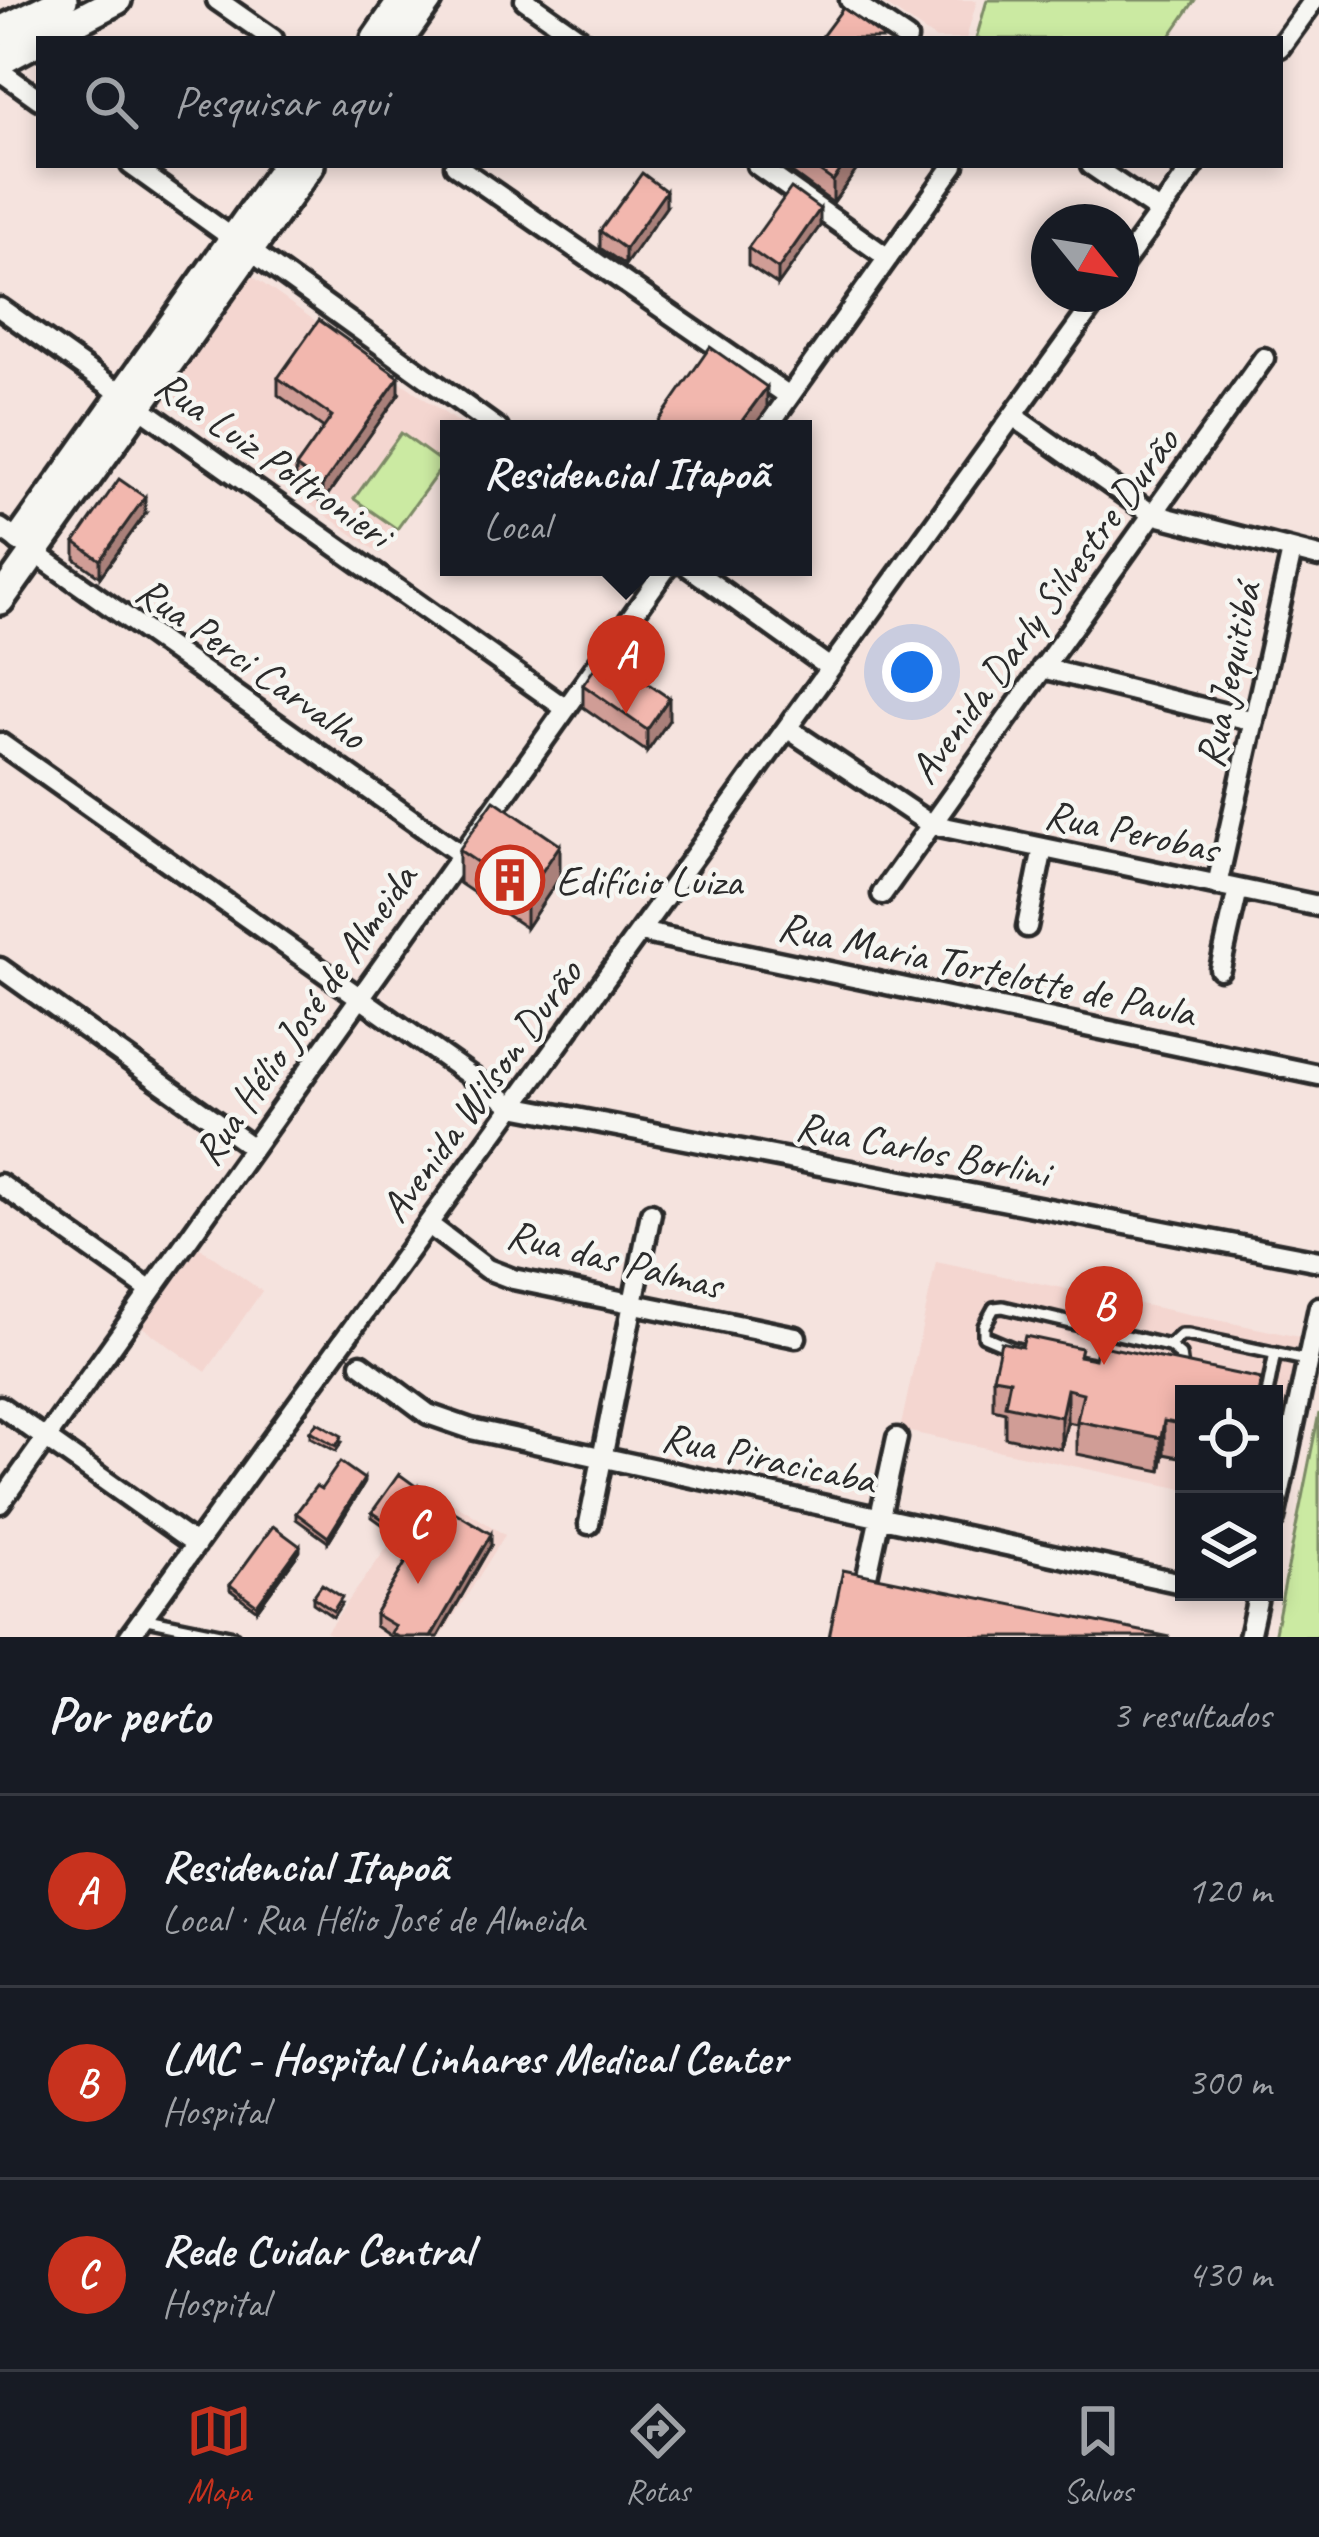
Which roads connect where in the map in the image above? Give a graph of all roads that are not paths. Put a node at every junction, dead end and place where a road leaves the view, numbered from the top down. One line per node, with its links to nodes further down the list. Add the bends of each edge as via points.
1 (63, 0): 9 (main road)
2 (118, 0): 10 (main road)
3 (217, 0): 11 (street)
4 (404, 0): 12 (main road)
5 (428, 0): 13 (main road)
6 (525, 0): 14 (street)
7 (1314, 0): 17 (street)
8 (858, 4): 15 (street)
9 (0, 31)
10 (48, 36)
11 (269, 36)
12 (378, 36)
13 (402, 36)
14 (576, 36)
15 (903, 36)
16 (36, 42): 18 (main road)
17 (1283, 43)
18 (0, 61)
19 (0, 71): 20 (street)
20 (36, 97)
21 (134, 168): 31 (street)
22 (284, 168): 31 (main road)
23 (307, 168): 31 (main road)
24 (459, 168): 36 (street)
25 (761, 168): 32 (street)
26 (952, 168): 32 (street)
27 (1095, 168): 29 (street)
28 (1193, 168): 29 (street)
29 (1160, 212): 30 (street)
30 (1139, 241)
31 (241, 245): 37 (main road); 39 (street)
32 (888, 258): 36 (street)
33 (0, 308): 37 (street, Rua Luiz Poltronieri)
34 (1088, 312): 38 (street, Avenida Wilson Durão)
35 (1264, 358): 41 (street, Avenida Darly Silvestre Durão)
36 (789, 396): 40 (street)
37 (130, 400): 42 (main road); 51 (street, Rua Luiz Poltronieri)
38 (1012, 416): 41 (street); 49 (street, Avenida Wilson Durão)
39 (484, 420)
40 (772, 420)
41 (1152, 514): 43 (street); 50 (street, Avenida Darly Silvestre Durão)
42 (18, 540): 45 (main road); 48 (main road); 57 (street, Rua Perci Carvalho)
43 (1292, 550): 44 (street); 52 (street, Rua Jequitibá)
44 (1319, 557)
45 (0, 568)
46 (661, 576): 51 (street, Rua Hélio José de Almeida)
47 (702, 576): 49 (street)
48 (0, 600)
49 (830, 668): 53 (street, Avenida Wilson Durão)
50 (1042, 668): 52 (street); 55 (street, Avenida Darly Silvestre Durão)
51 (566, 709): 57 (street, Rua Hélio José de Almeida)
52 (1254, 721): 58 (street, Rua Jequitibá)
53 (787, 728): 55 (street); 62 (street, Avenida Wilson Durão)
54 (0, 743): 65 (street)
55 (930, 824): 56 (street, Rua Perobas); 59 (street, Avenida Darly Silvestre Durão)
56 (1043, 848): 58 (street, Rua Perobas); 61 (street)
57 (461, 855): 65 (street, Rua Hélio José de Almeida)
58 (1227, 887): 60 (street, Rua Perobas); 64 (street, Rua Jequitibá)
59 (881, 894)
60 (1319, 906)
61 (1027, 927)
62 (640, 932): 66 (street, Rua Maria Tortelotte de Paula); 67 (street, Avenida Wilson Durão)
63 (0, 968): 68 (street)
64 (1220, 969)
65 (360, 998): 67 (street); 68 (street, Rua Hélio José de Almeida)
66 (1319, 1075)
67 (513, 1106): 71 (street, Avenida Wilson Durão); 72 (street, Rua Carlos Borlini)
68 (253, 1148): 73 (street, Rua Hélio José de Almeida)
69 (0, 1184): 73 (street)
70 (651, 1213): 74 (street)
71 (428, 1224): 74 (street, Rua das Palmas, via 487,1269); 91 (street, Avenida Wilson Durão)
72 (1319, 1261)
73 (151, 1291): 84 (street, Rua Hélio José de Almeida)
74 (634, 1304): 76 (street, Rua das Palmas); 86 (street)
75 (1319, 1307): 80 (street)
76 (796, 1337)
77 (1164, 1346): 77 (lane, via 1003,1307 984,1325 984,1336 1012,1348 1146,1369 1160,1383 1178,1377 1182,1363); 78 (lane); 79 (lane, via 1188,1335)
78 (1149, 1352)
79 (1275, 1353): 80 (lane); 82 (lane)
80 (1308, 1360): 87 (street)
81 (362, 1364): 86 (street, Rua Piracicaba, via 428,1414)
82 (1269, 1385)
83 (0, 1406): 84 (street)
84 (46, 1438): 88 (street, Rua Hélio José de Almeida); 91 (street)
85 (897, 1438): 89 (street)
86 (602, 1458): 89 (street, Rua Piracicaba); 90 (street)
87 (1278, 1493)
88 (0, 1503)
89 (880, 1518): 92 (street, Rua Piracicaba); 93 (street)
90 (589, 1524)
91 (196, 1545): 95 (street, Avenida Wilson Durão)
92 (1175, 1582)
93 (864, 1590)
94 (1257, 1601): 98 (street)
95 (142, 1618): 96 (street, Avenida Wilson Durão); 97 (lane)
96 (129, 1637)
97 (233, 1637)
98 (1249, 1637)

